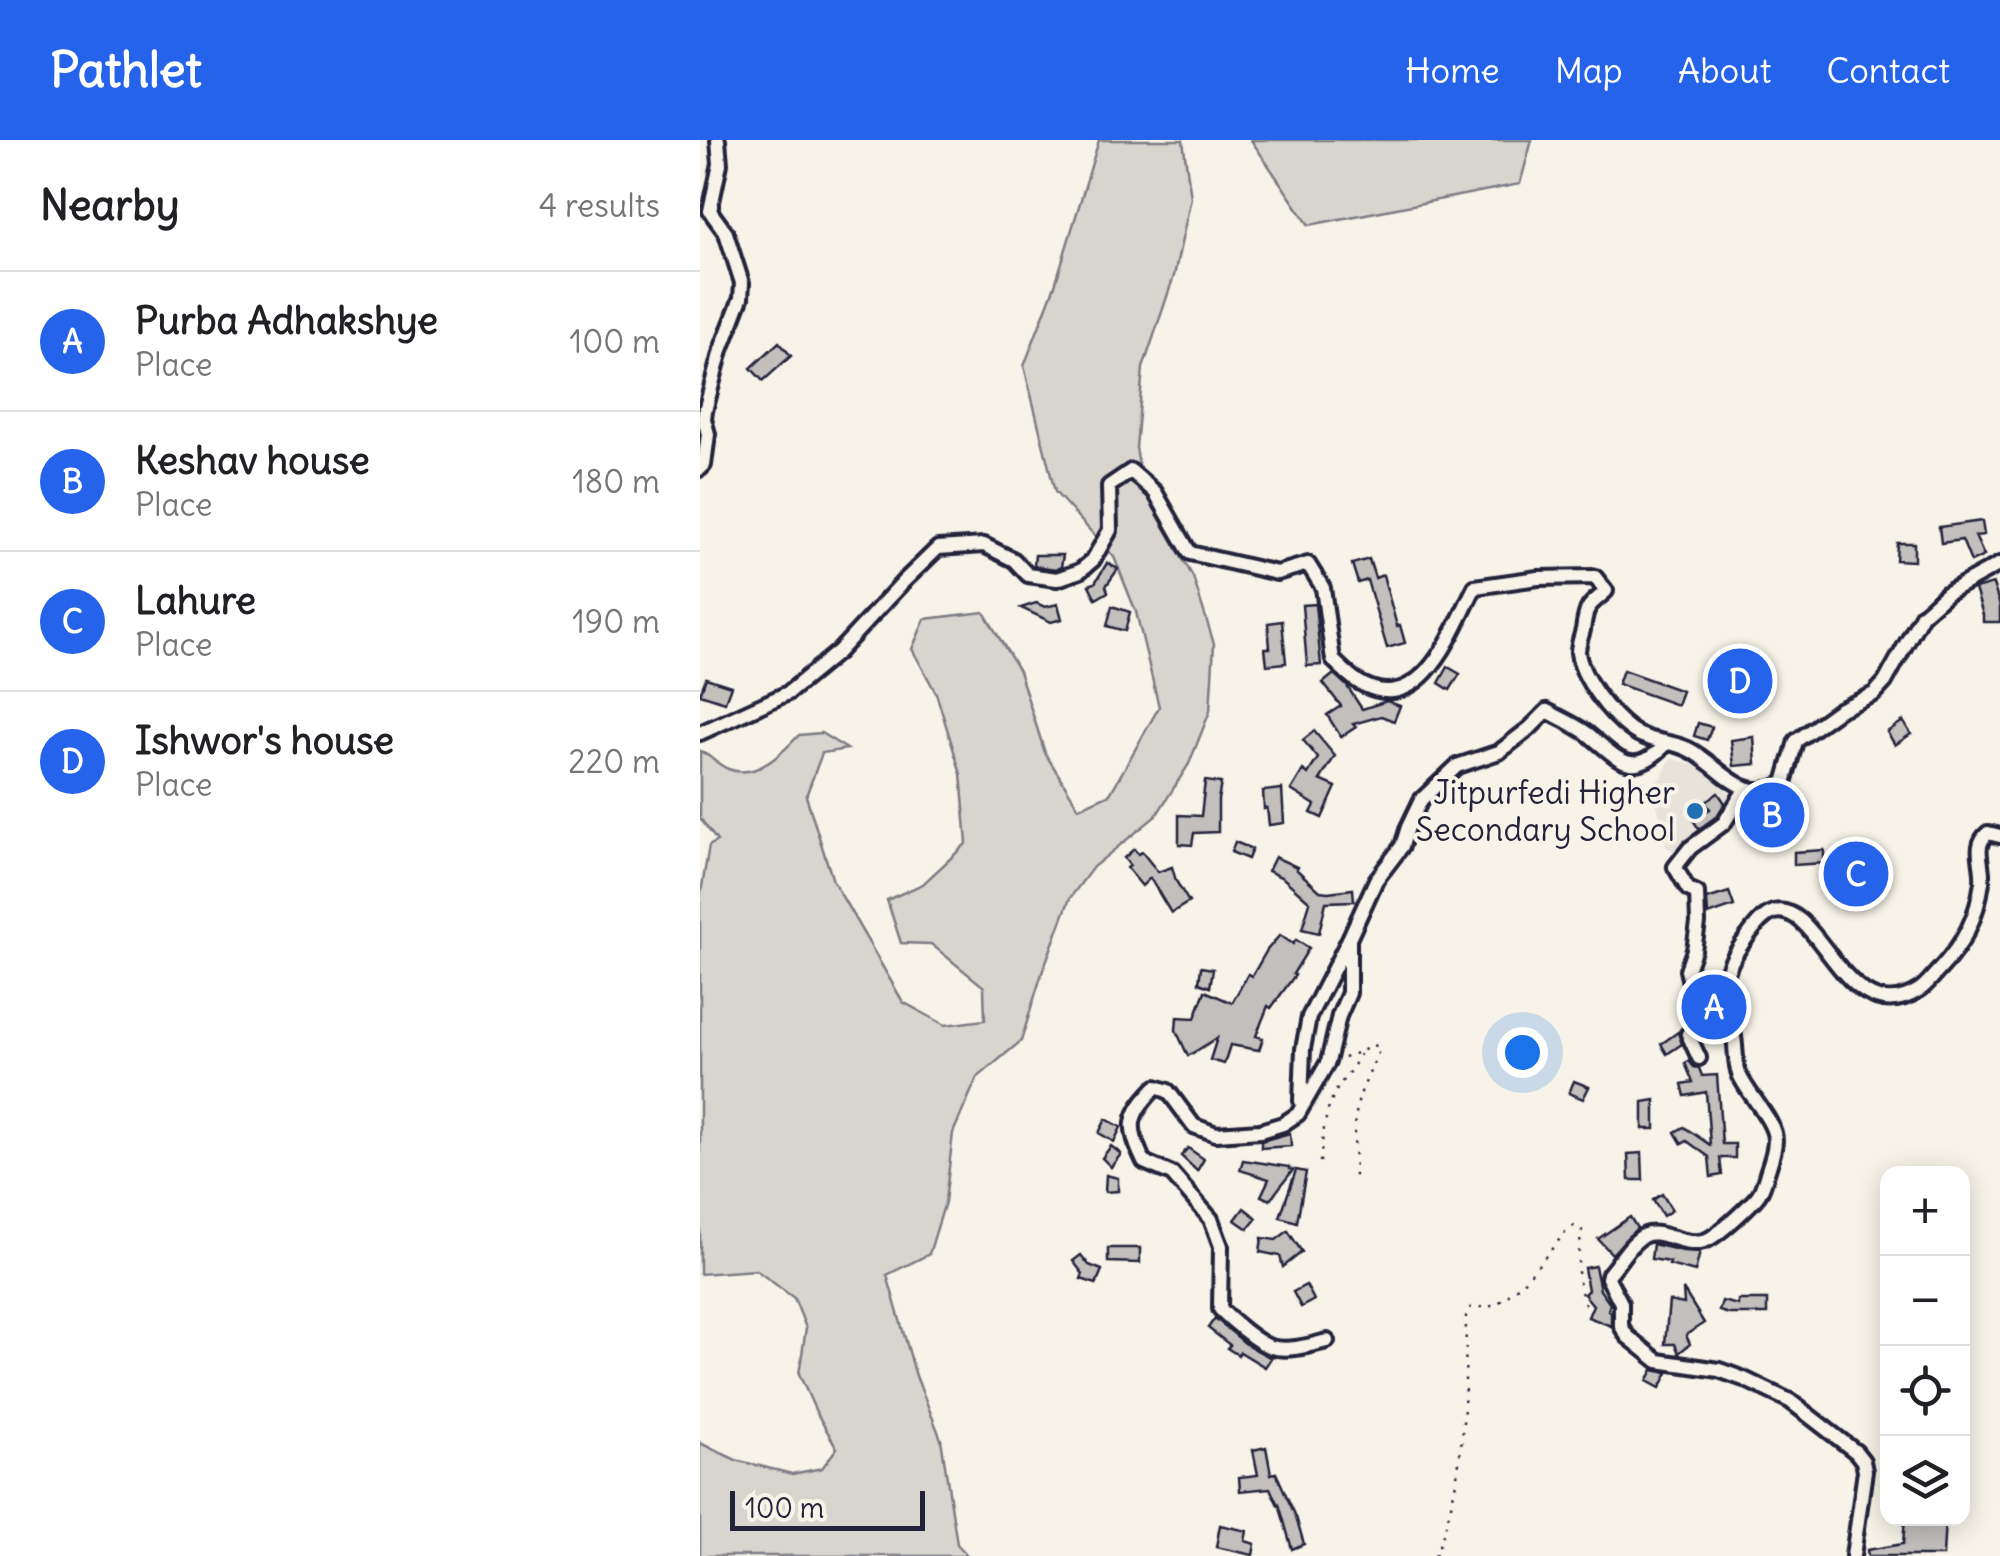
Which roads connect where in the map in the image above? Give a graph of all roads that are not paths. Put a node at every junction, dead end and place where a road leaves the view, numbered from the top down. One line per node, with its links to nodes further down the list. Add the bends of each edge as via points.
1 (718, 140): 2 (street, via 710,211 726,234 742,283 704,419 708,434)
2 (700, 469)
3 (2000, 564): 6 (street, via 1922,615 1874,694 1796,741 1784,783 1762,791)
4 (700, 733): 5 (street, via 788,693 838,652 938,548 984,545 1028,575 1057,579 1080,571 1110,530 1109,486 1131,471 1155,492 1190,554 1277,573 1308,564 1323,588 1333,660 1362,684 1385,692 1402,690 1435,664 1475,586 1595,577 1606,591 1588,608 1578,649 1582,670 1630,729)
5 (1666, 743): 6 (street, via 1692,751); 8 (street, via 1654,758 1626,763 1547,711 1500,752 1458,766 1421,800)
6 (1746, 788): 9 (street, via 1724,823 1676,867 1688,890 1697,893 1687,970 1700,1023 1688,1034)
7 (2000, 836): 12 (street, via 1981,839 1982,880 1966,936 1922,989 1903,998 1883,1001 1858,987 1796,918 1782,911 1760,921 1731,960 1724,993 1738,1072 1774,1130 1776,1143 1758,1196 1704,1242 1660,1234 1640,1238 1608,1278 1627,1336 1658,1361 1744,1379 1790,1401 1856,1452 1865,1470)
8 (1349, 939): 10 (street, via 1309,1017); 10 (street, via 1348,993 1328,1062)
9 (1699, 1058)
10 (1298, 1114): 11 (street, via 1260,1130 1216,1134 1194,1126 1168,1091 1156,1087 1138,1106 1132,1135 1144,1162 1172,1174 1211,1220 1221,1246 1220,1309 1270,1347)
11 (1328, 1341)
12 (1852, 1556)

